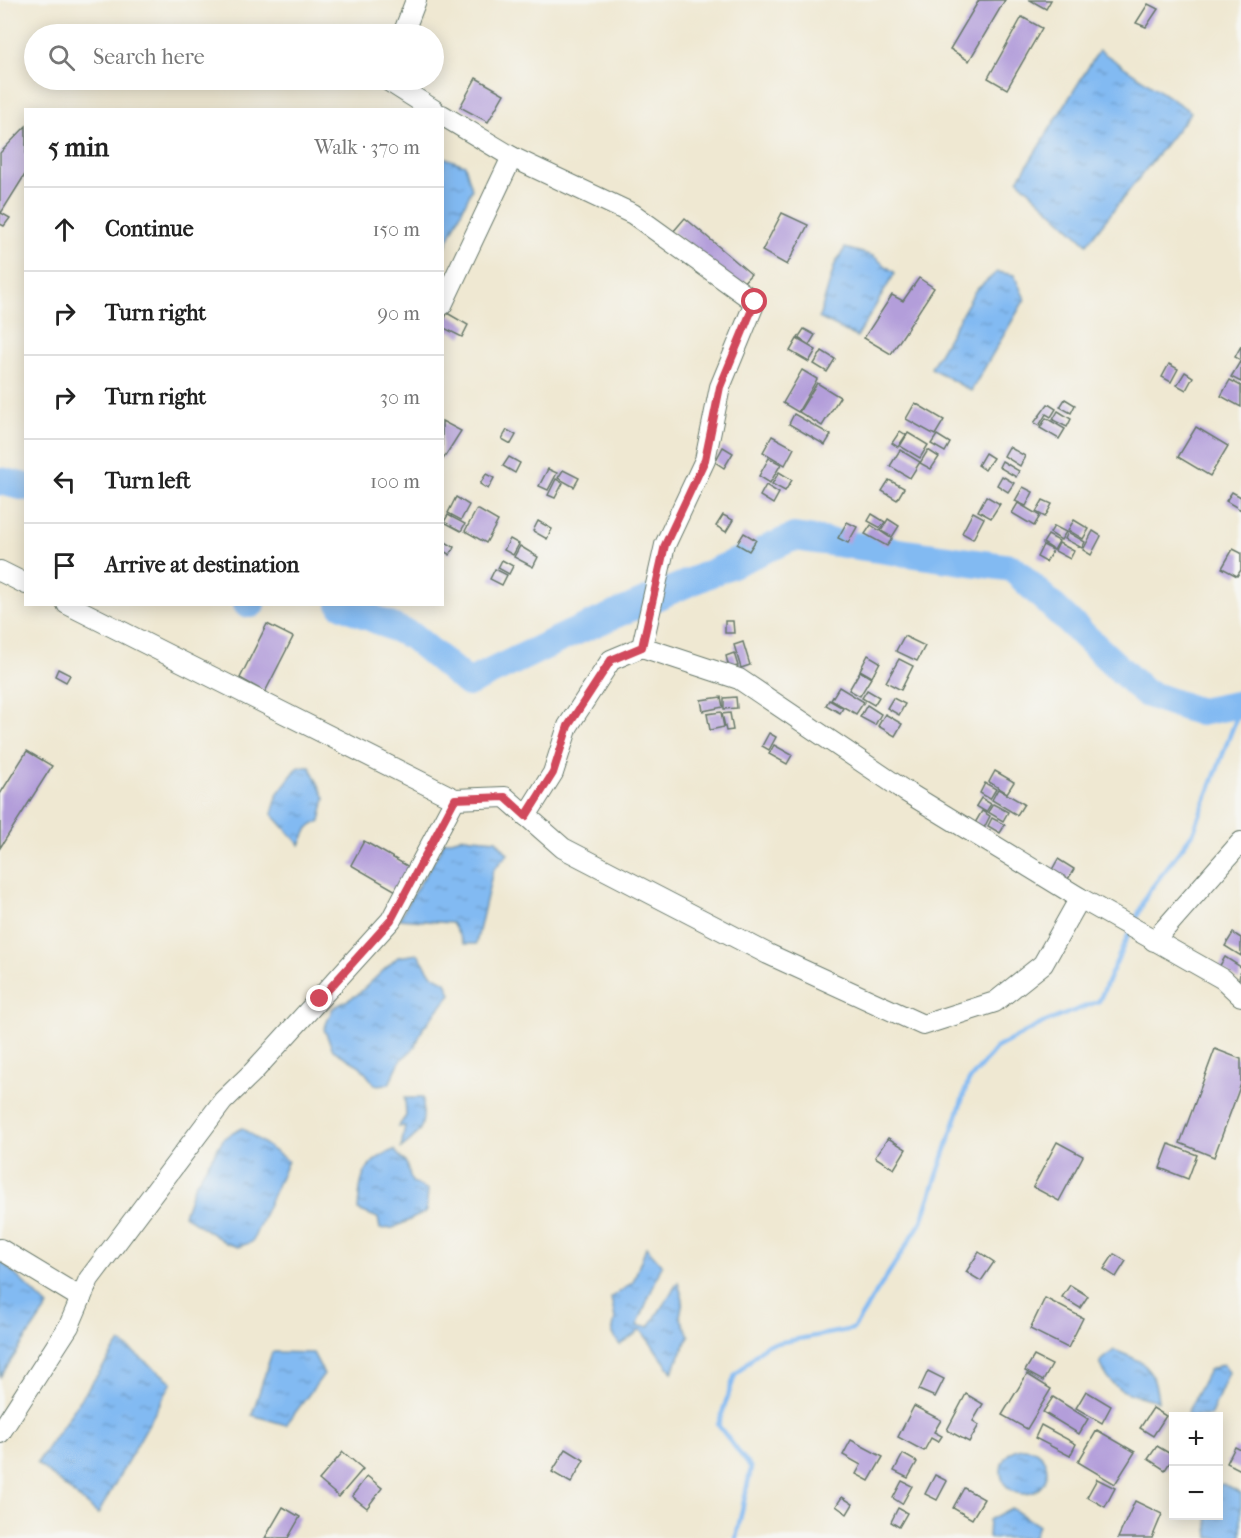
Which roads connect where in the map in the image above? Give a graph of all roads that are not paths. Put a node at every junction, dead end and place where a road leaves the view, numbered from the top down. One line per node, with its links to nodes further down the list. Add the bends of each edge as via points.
1 (416, 0): 2 (street)
2 (407, 24)
3 (403, 90): 4 (street)
4 (431, 108)
5 (444, 116): 6 (street)
6 (512, 157): 7 (street); 11 (street, via 633,214 755,302 720,387 705,460 665,545)
7 (444, 301)
8 (0, 571): 9 (street)
9 (24, 583)
10 (71, 606): 12 (street)
11 (642, 647): 13 (street, via 611,660 568,726 553,773); 15 (street, via 739,679 905,791)
12 (455, 799): 13 (street, via 505,797); 19 (street, via 391,920 223,1101 89,1279)
13 (526, 816): 15 (street, via 563,849 768,954 923,1025 995,1002 1043,964)
14 (1241, 842): 16 (street)
15 (1080, 898): 16 (street)
16 (1155, 941): 17 (street, via 1223,979)
17 (1241, 996)
18 (0, 1250): 19 (street)
19 (81, 1298): 20 (street, via 69,1326)
20 (0, 1433)

